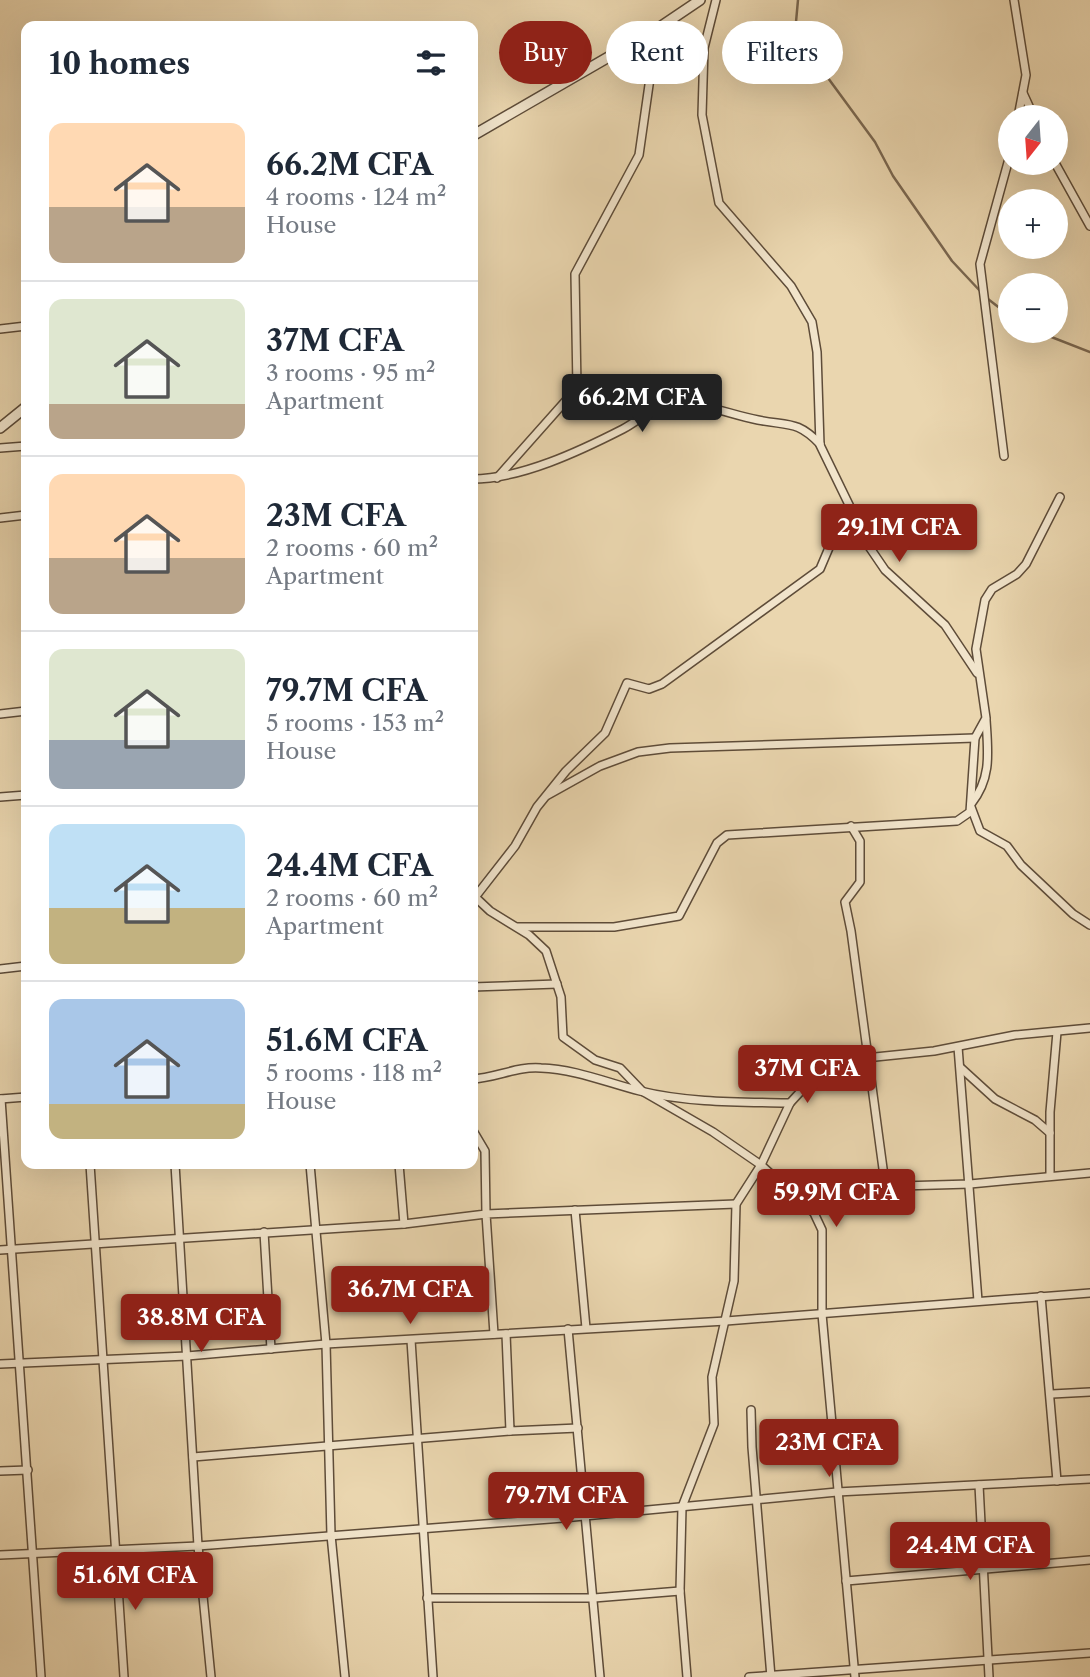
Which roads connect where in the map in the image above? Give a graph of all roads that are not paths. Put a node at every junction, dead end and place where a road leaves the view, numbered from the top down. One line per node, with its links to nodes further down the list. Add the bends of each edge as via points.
1 (700, 0): 4 (street)
2 (716, 0): 18 (street, via 704,48 702,116 712,179 719,203 791,286 813,322)
3 (1014, 0): 7 (street, via 1026,75)
4 (669, 21)
5 (606, 58): 10 (street)
6 (648, 84): 22 (street, via 635,166 575,274 577,388)
7 (1023, 92): 8 (street); 9 (street)
8 (1020, 105)
9 (1029, 105)
10 (478, 133)
11 (1004, 175): 21 (street, via 980,264)
12 (1062, 175): 13 (street)
13 (1090, 226)
14 (21, 327): 15 (street)
15 (0, 329)
16 (21, 411): 17 (street)
17 (0, 428)
18 (820, 445): 22 (street, via 804,428 783,421 699,404 667,405 599,442); 25 (street)
19 (21, 446): 20 (street)
20 (0, 448)
21 (1004, 456)
22 (497, 478): 23 (street)
23 (478, 479)
24 (1060, 497): 28 (street, via 1026,564 992,589 985,600 976,649)
25 (853, 512): 28 (street, via 885,570 945,625); 34 (street, via 837,528 820,569 662,684 649,689 627,683 605,733)
26 (21, 516): 27 (street)
27 (0, 518)
28 (978, 675): 31 (street)
29 (21, 712): 30 (street)
30 (0, 714)
31 (986, 718): 32 (street); 36 (street, via 989,769 981,792)
32 (975, 738): 34 (street, via 638,752 600,766); 36 (street)
33 (21, 795): 35 (street)
34 (545, 796): 38 (street, via 515,846)
35 (0, 797)
36 (970, 805): 37 (street, via 970,812 957,821); 40 (street, via 981,831 1007,846 1021,865)
37 (851, 826): 41 (street, via 727,835 717,843 682,912 673,918 614,927); 49 (street, via 860,841 860,882 845,902 845,911)
38 (478, 890)
39 (478, 899): 41 (street)
40 (1090, 925)
41 (517, 927): 44 (street, via 547,951)
42 (21, 966): 43 (street)
43 (0, 968)
44 (557, 984): 45 (street); 52 (street, via 563,1037 595,1060 620,1068)
45 (478, 987)
46 (1090, 1027): 47 (street)
47 (1056, 1032): 48 (street); 56 (street)
48 (958, 1047): 49 (street); 50 (street)
49 (866, 1057): 55 (street, via 823,1067); 66 (street, via 884,1176 891,1184)
50 (960, 1068): 56 (street, via 995,1099); 66 (street)
51 (478, 1078): 52 (street, via 543,1068)
52 (642, 1091): 55 (street, via 713,1102); 59 (street)
53 (21, 1097): 54 (street)
54 (1, 1099): 58 (street)
55 (790, 1103): 59 (street)
56 (1050, 1133): 65 (street)
57 (478, 1139): 69 (street, via 485,1151)
58 (3, 1164): 76 (street)
59 (761, 1165): 67 (street); 80 (street, via 814,1213 822,1230)
60 (90, 1169): 74 (street)
61 (175, 1169): 73 (street)
62 (310, 1169): 71 (street)
63 (399, 1169): 70 (street)
64 (1090, 1172): 65 (street)
65 (1050, 1176): 66 (street)
66 (970, 1184): 79 (street)
67 (736, 1204): 68 (street); 81 (street, via 734,1281)
68 (575, 1210): 69 (street); 82 (street)
69 (486, 1214): 70 (street); 84 (street)
70 (404, 1224): 71 (street)
71 (314, 1229): 72 (street); 87 (street)
72 (264, 1232): 73 (street); 88 (street)
73 (179, 1236): 74 (street); 89 (street)
74 (96, 1243): 76 (street); 90 (street)
75 (0, 1250): 76 (street)
76 (12, 1250): 91 (street)
77 (1090, 1293): 78 (street)
78 (1041, 1296): 79 (street); 94 (street)
79 (978, 1301): 80 (street)
80 (822, 1314): 81 (street); 106 (street)
81 (726, 1321): 82 (street); 108 (street, via 712,1377 714,1424)
82 (586, 1328): 83 (street)
83 (568, 1329): 85 (street); 96 (street)
84 (494, 1334): 85 (street); 86 (street)
85 (506, 1334): 97 (street)
86 (411, 1339): 87 (street); 98 (street)
87 (326, 1344): 88 (street); 99 (street)
88 (271, 1349): 89 (street)
89 (187, 1356): 90 (street); 100 (street)
90 (104, 1357): 91 (street); 113 (street)
91 (20, 1363): 92 (street); 101 (street)
92 (0, 1364)
93 (1090, 1392): 94 (street)
94 (1052, 1394): 104 (street)
95 (751, 1410): 107 (street)
96 (578, 1428): 97 (street); 109 (street)
97 (510, 1431): 98 (street)
98 (418, 1441): 99 (street); 110 (street)
99 (328, 1446): 100 (street); 111 (street)
100 (193, 1457): 112 (street)
101 (28, 1469): 102 (street); 114 (street)
102 (0, 1471)
103 (1090, 1479): 104 (street)
104 (1057, 1480): 105 (street)
105 (979, 1485): 106 (street); 117 (street)
106 (837, 1493): 107 (street); 118 (street)
107 (755, 1500): 108 (street); 125 (street)
108 (682, 1507): 109 (street); 119 (street)
109 (586, 1516): 110 (street); 121 (street)
110 (424, 1530): 111 (street); 120 (street)
111 (331, 1535): 112 (street); 129 (street)
112 (198, 1546): 113 (street); 128 (street)
113 (117, 1549): 114 (street); 127 (street)
114 (33, 1554): 115 (street); 126 (street)
115 (0, 1556)
116 (1090, 1560): 117 (street)
117 (983, 1567): 118 (street); 123 (street)
118 (846, 1581): 124 (street)
119 (680, 1591): 121 (street); 132 (street)
120 (427, 1598): 121 (street); 130 (street)
121 (594, 1598): 131 (street)
122 (1090, 1653): 123 (street)
123 (988, 1662): 124 (street); 134 (street)
124 (855, 1674): 125 (street)
125 (771, 1676): 133 (street)
126 (41, 1677)
127 (124, 1677)
128 (211, 1677)
129 (345, 1677)
130 (433, 1677)
131 (600, 1677)
132 (687, 1677)
133 (749, 1677)
134 (989, 1677)

